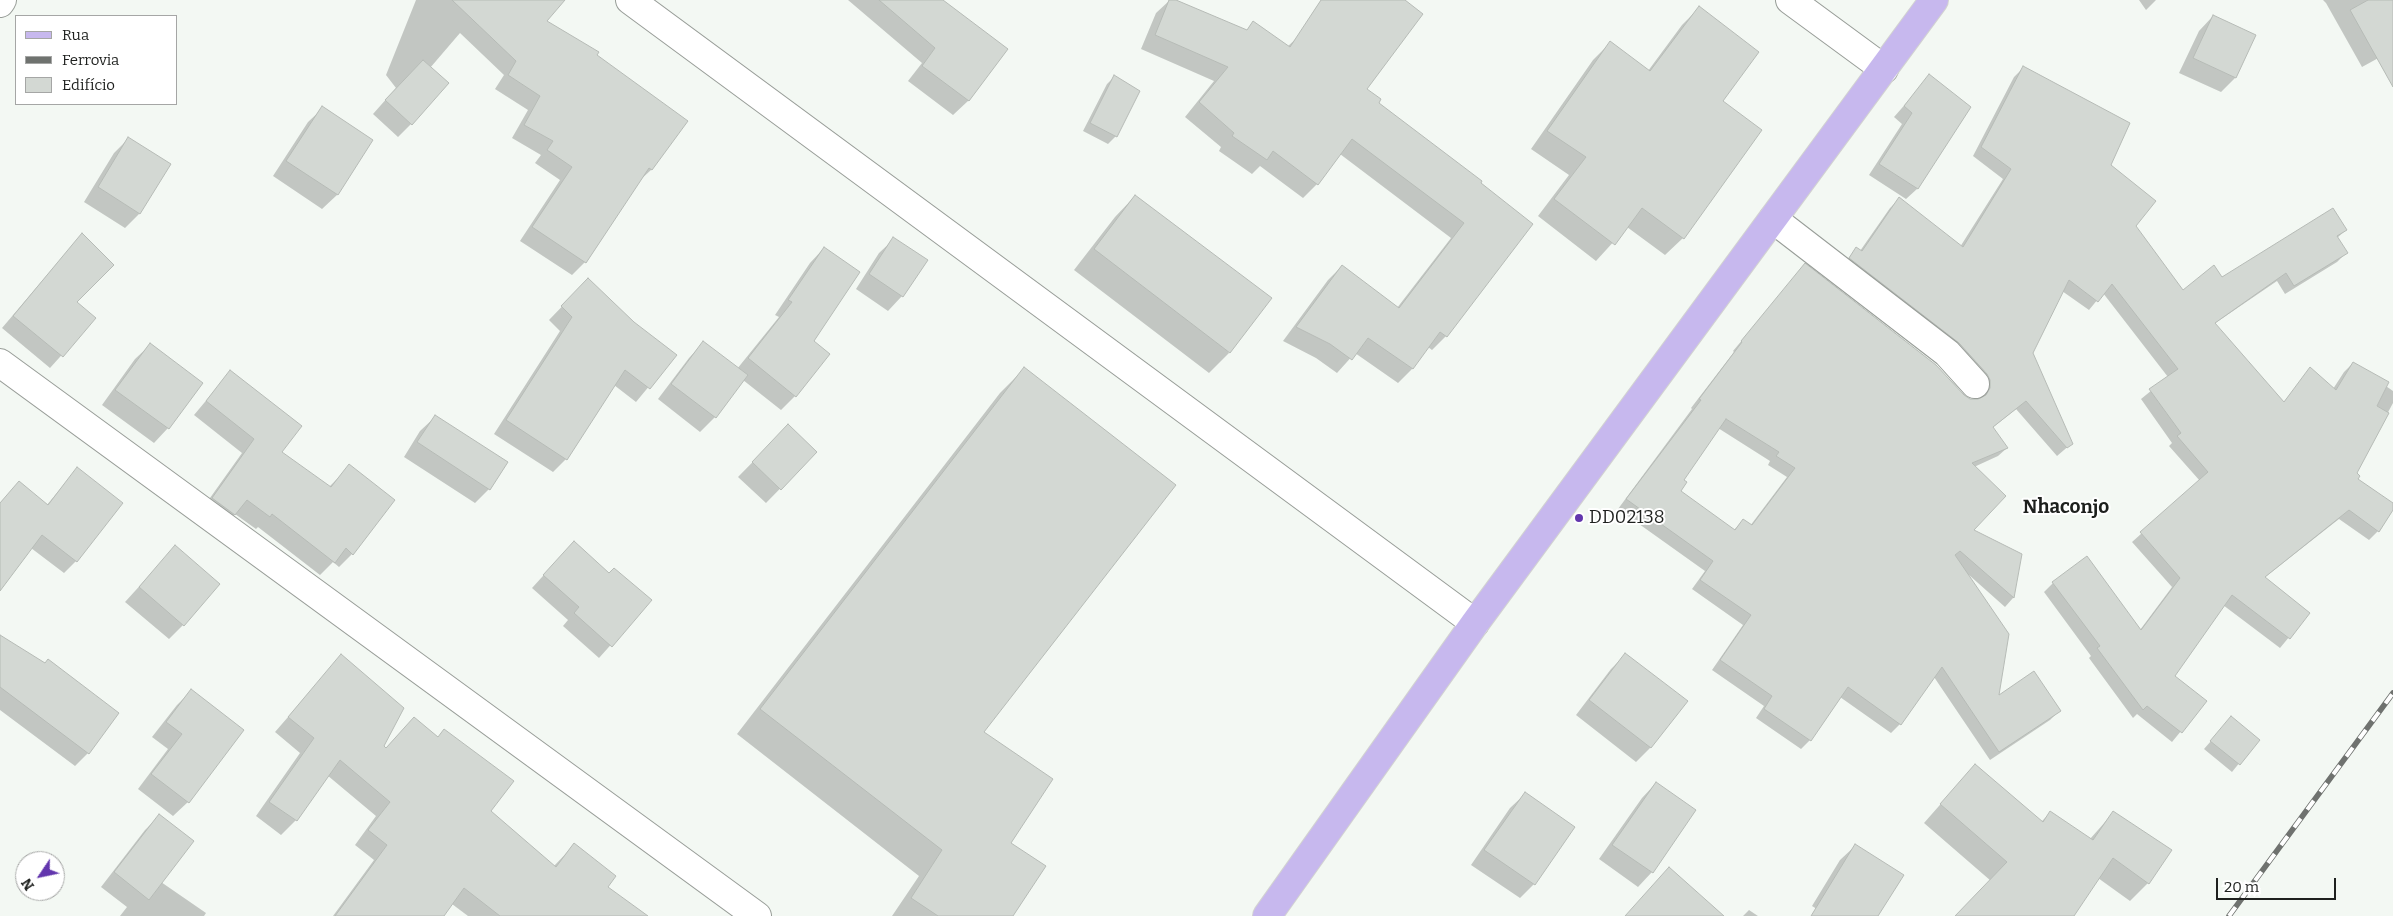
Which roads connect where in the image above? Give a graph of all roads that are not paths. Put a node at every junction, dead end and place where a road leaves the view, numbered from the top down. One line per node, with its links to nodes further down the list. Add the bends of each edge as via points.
1 (2, 0): 5 (street)
2 (630, 0): 10 (street)
3 (1790, 0): 6 (street)
4 (1934, 0): 6 (main road)
5 (0, 3)
6 (1884, 69): 7 (main road)
7 (1773, 219): 9 (street, via 1947,352); 10 (main road)
8 (0, 363): 11 (street)
9 (1974, 384)
10 (1476, 623): 12 (main road)
11 (757, 916)
12 (1267, 916)

